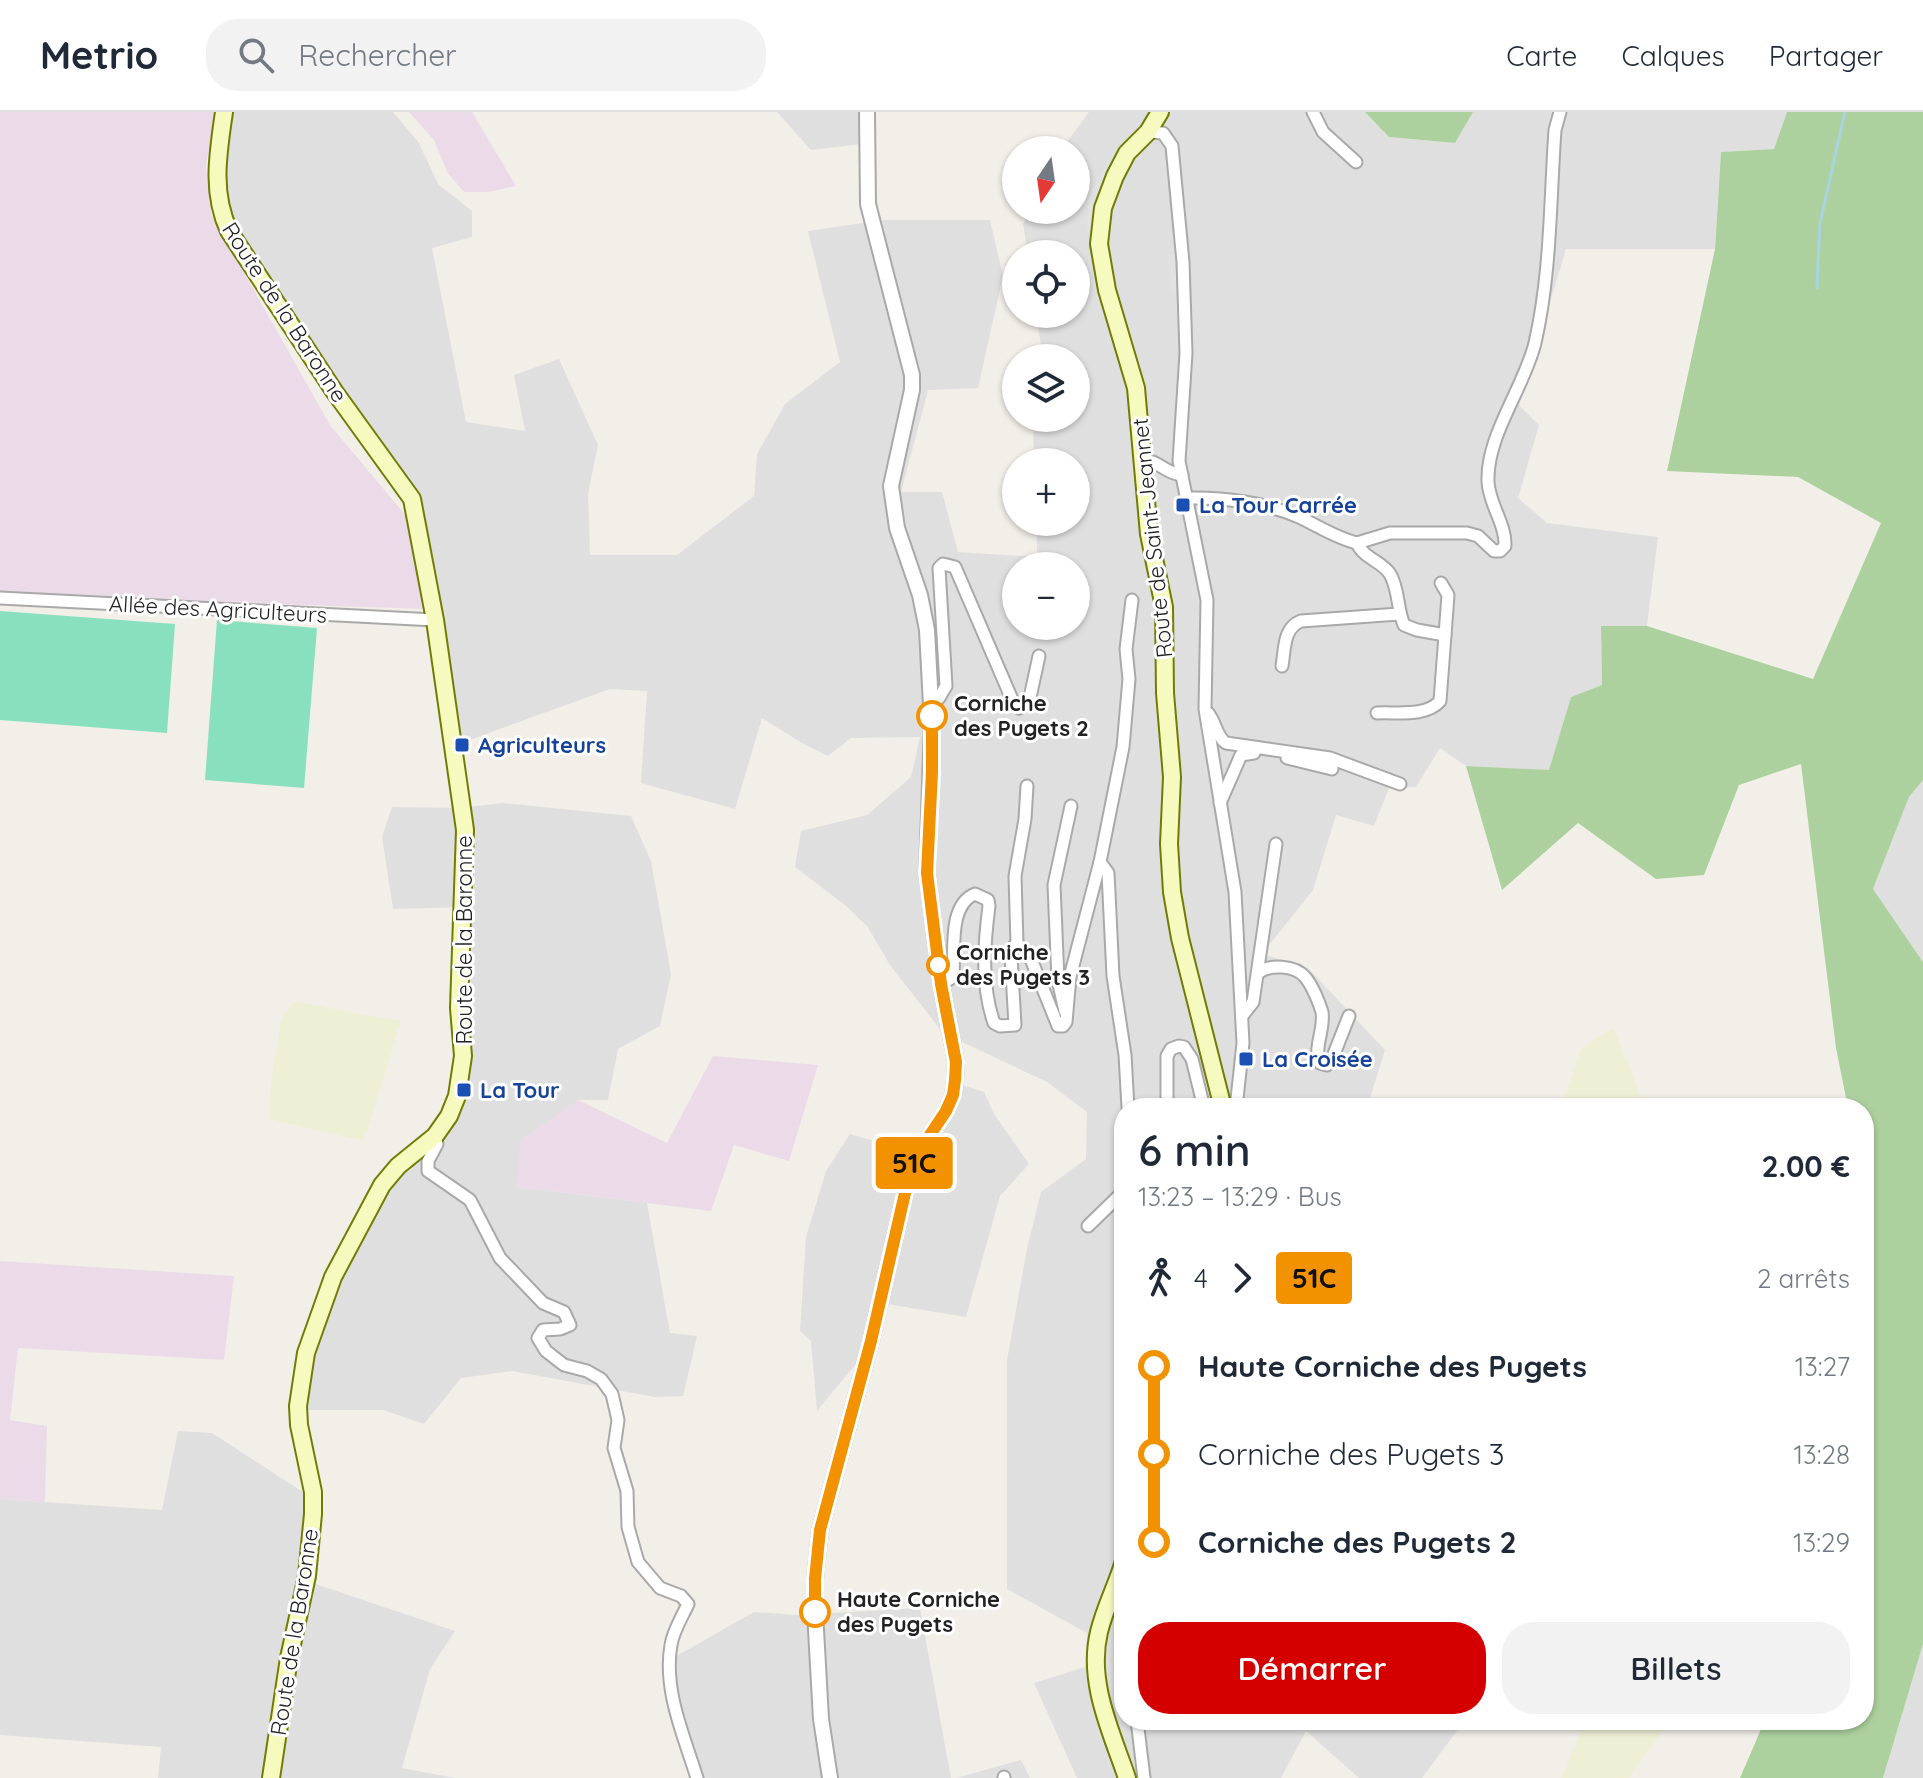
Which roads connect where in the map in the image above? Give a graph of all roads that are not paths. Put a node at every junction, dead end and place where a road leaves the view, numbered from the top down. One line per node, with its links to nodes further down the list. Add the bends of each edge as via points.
1 (224, 112): 17 (main road, Route de la Baronne, via 216,194 221,214 304,347 412,499)
2 (867, 112): 21 (street, via 868,204 912,375 891,486 893,505 926,618)
3 (1160, 112): 7 (main road, Route de Saint-Jeannet)
4 (1167, 112): 7 (main road)
5 (1313, 112): 8 (street, via 1323,132)
6 (1560, 112): 12 (street, via 1549,260 1535,341 1498,436 1488,483 1505,546 1494,551 1467,533 1390,533)
7 (1154, 132): 9 (main road, Route de Saint-Jeannet, via 1122,163 1107,195 1099,244 1136,388); 10 (street, via 1172,146 1183,262)
8 (1356, 162)
9 (1143, 460): 10 (street); 40 (main road, Route de Saint-Jeannet, via 1149,534 1165,622 1172,892)
10 (1182, 475): 11 (street)
11 (1188, 498): 12 (street, via 1270,508); 22 (street, via 1207,600)
12 (1357, 543): 16 (street, via 1394,581)
13 (1441, 583): 18 (street, via 1448,595)
14 (0, 598): 17 (street, Allée des Agriculteurs)
15 (1132, 600): 30 (street, via 1121,759)
16 (1399, 614): 18 (street, via 1404,625); 20 (street, via 1292,624)
17 (435, 620): 42 (main road, Route de la Baronne, via 465,845 462,1073 449,1116)
18 (1445, 635): 23 (street, via 1440,701 1434,708)
19 (1039, 656): 21 (street, via 1029,702 1019,708 955,567 943,564 939,568 946,686)
20 (1282, 666)
21 (931, 700): 33 (street, via 927,873)
22 (1205, 709): 25 (street, via 1226,743 1330,758); 27 (street)
23 (1377, 713)
24 (1332, 769): 27 (street, via 1246,752)
25 (1400, 784)
26 (1027, 786): 31 (street, via 1015,876)
27 (1220, 804): 35 (street, via 1235,892)
28 (1071, 806): 34 (street, via 1054,885 1058,980)
29 (1276, 844): 32 (street)
30 (1100, 862): 34 (street, via 1070,977); 37 (street, via 1108,873)
31 (1017, 944): 33 (street, via 1011,956 1015,1025 994,1023 988,1000 989,906 983,896 975,894 962,903 953,974); 34 (street, via 1029,954 1058,1026)
32 (1258, 973): 35 (street, via 1253,1002); 36 (street, via 1265,967 1281,967 1307,978 1324,1024 1320,1063 1327,1065 1332,1059)
33 (941, 984): 49 (street, via 956,1062 953,1095 908,1180 817,1551 817,1657)
34 (1067, 1015)
35 (1242, 1016): 41 (street)
36 (1349, 1016)
37 (1127, 1098)
38 (1167, 1098): 39 (street, via 1167,1056 1179,1046 1189,1052)
39 (1202, 1098)
40 (1220, 1098)
41 (1237, 1098)
42 (435, 1136): 47 (main road, Route de la Baronne, via 382,1185 333,1277 306,1353 299,1425 313,1514); 48 (street, via 428,1171 470,1200 500,1258 543,1303 564,1312 570,1325 543,1330 538,1338 546,1351 564,1365 601,1379 612,1394 618,1420 614,1448 638,1562 660,1588 688,1604 671,1642 669,1674)
43 (1114, 1201): 44 (street)
44 (1088, 1226)
45 (1114, 1592): 50 (main road, via 1101,1625 1096,1665)
46 (1138, 1730): 51 (street)
47 (271, 1778)
48 (697, 1778)
49 (830, 1778)
50 (1127, 1778)
51 (1144, 1778)

